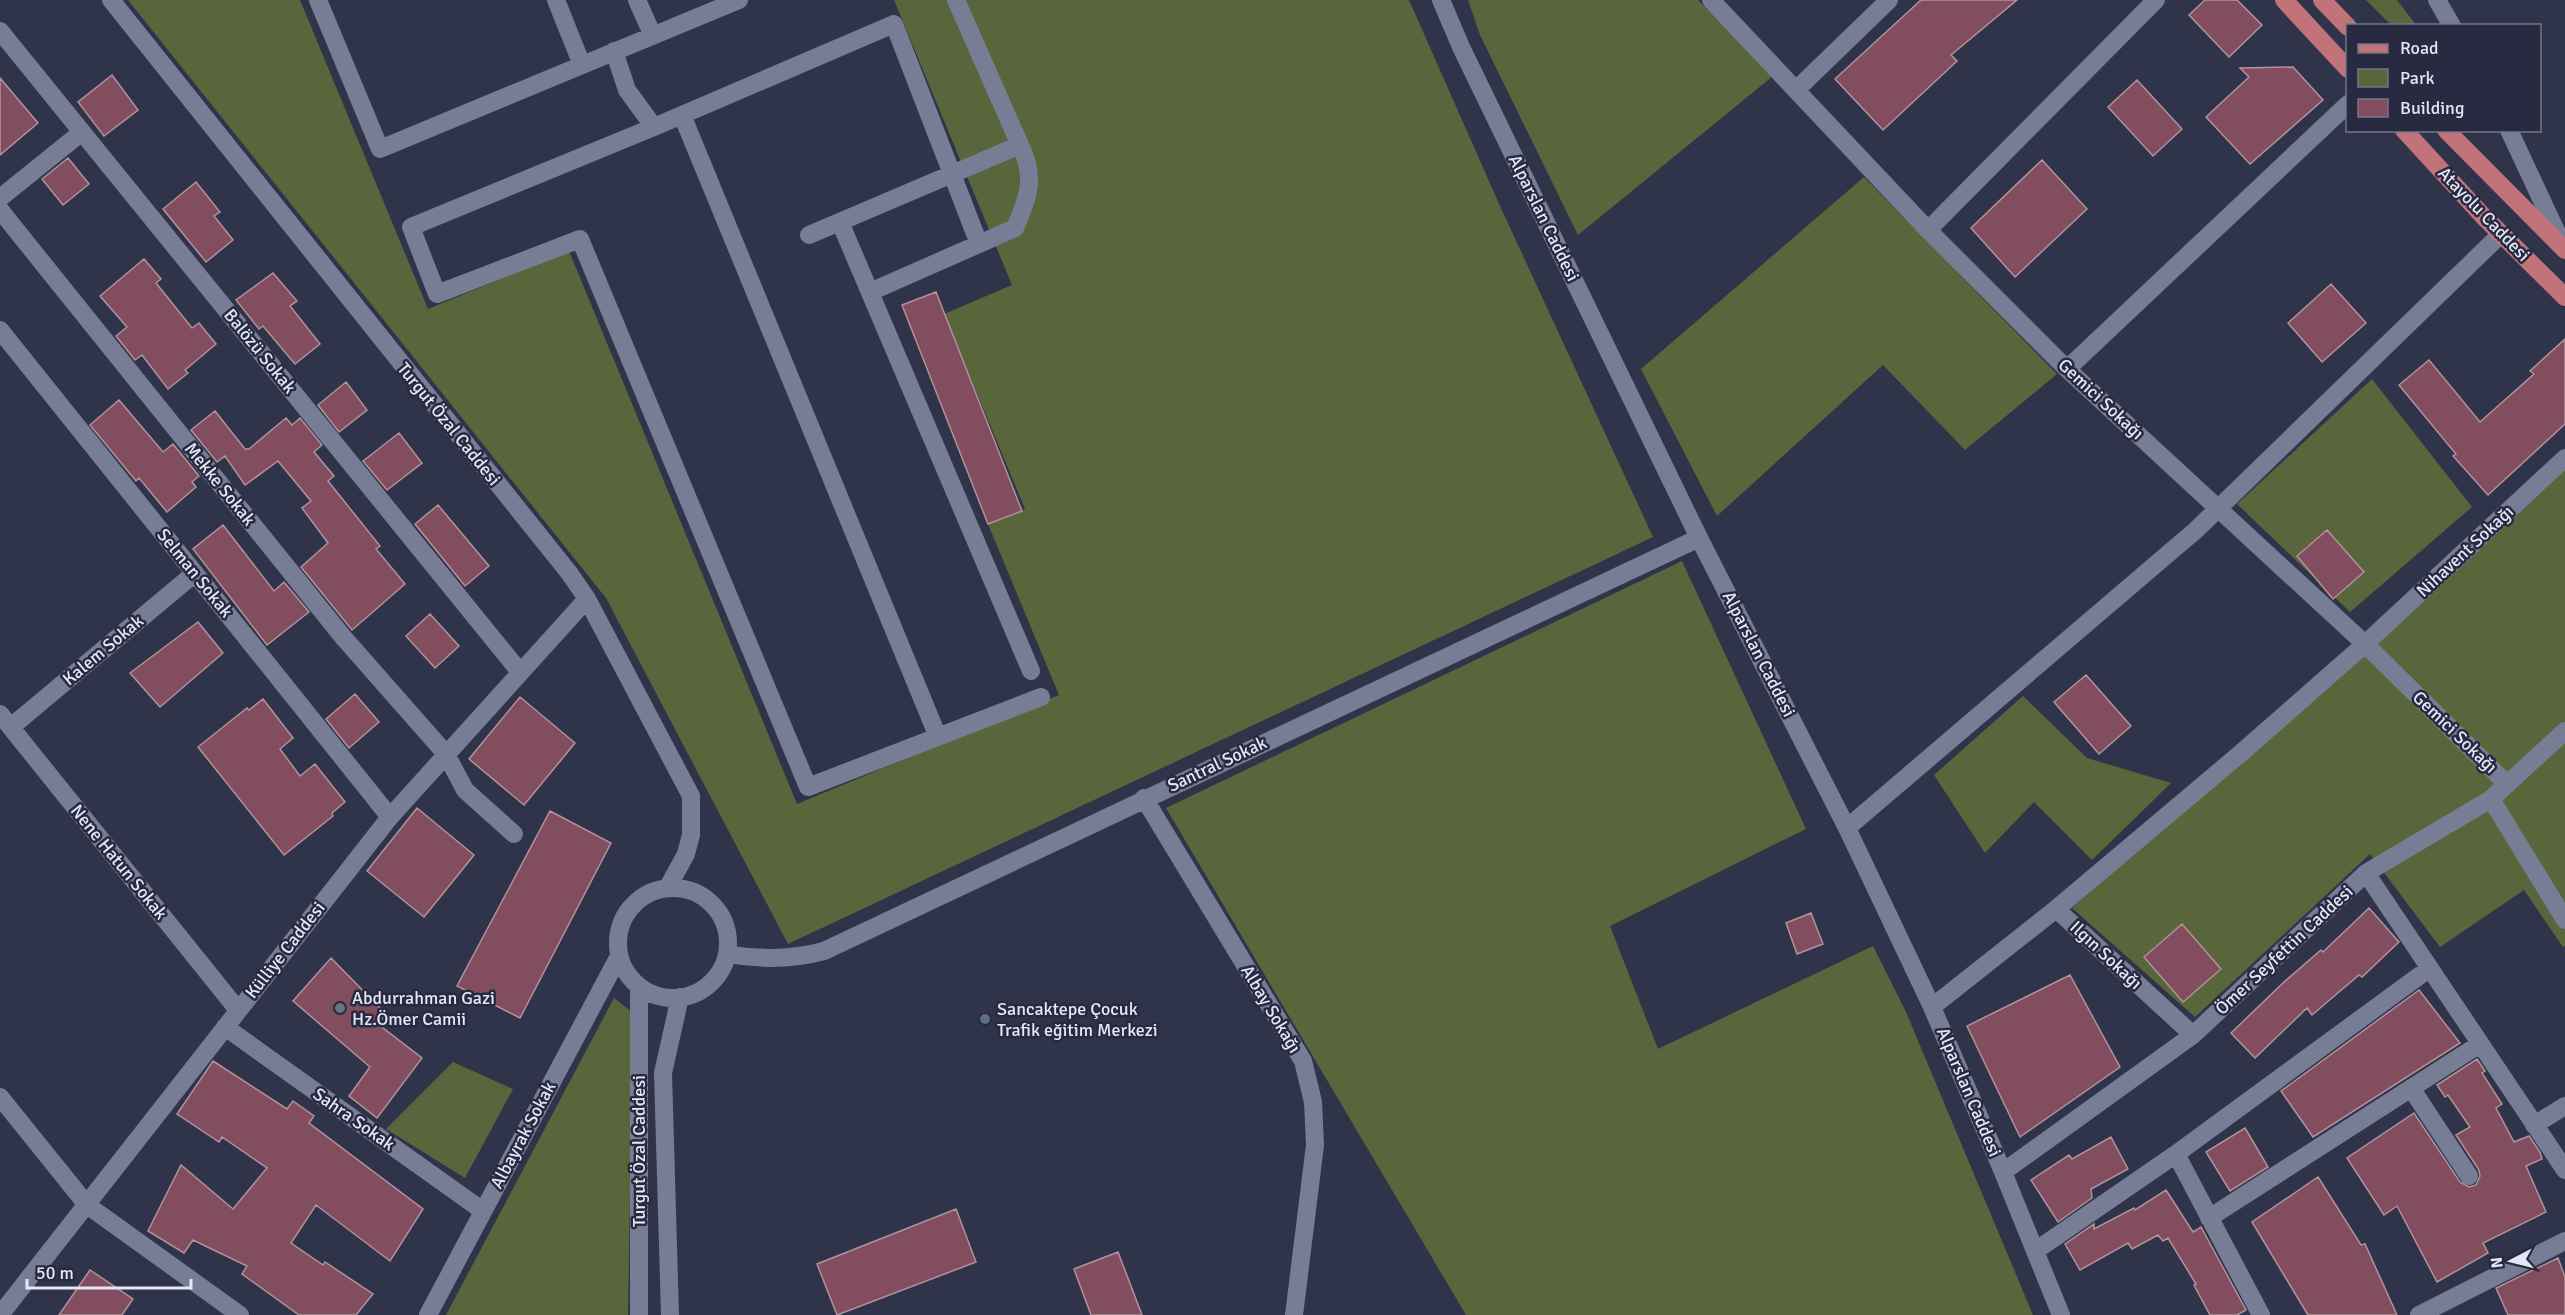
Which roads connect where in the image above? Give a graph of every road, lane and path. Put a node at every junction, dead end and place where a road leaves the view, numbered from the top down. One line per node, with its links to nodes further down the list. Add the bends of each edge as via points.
1 (111, 0): 47 (street, Turgut Özal Caddesi)
2 (318, 0): 19 (street, via 380,149)
3 (556, 0): 19 (street)
4 (637, 0): 17 (street)
5 (739, 0): 17 (street)
6 (956, 0): 29 (street)
7 (1441, 0): 45 (street, Alparslan Caddesi)
8 (1711, 0): 21 (street, Gemici Sokağı)
9 (1889, 0): 21 (street)
10 (2156, 0): 34 (street)
11 (2284, 0): 20 (main road)
12 (2322, 0): 15 (main road)
13 (2436, 0): 14 (street)
14 (2451, 24)
15 (2346, 25)
16 (0, 31): 25 (street, Balözü Sokak)
17 (653, 36): 18 (street)
18 (614, 51): 19 (street); 24 (street, via 627,90)
19 (582, 65)
20 (2346, 67)
21 (1796, 90): 34 (street, Gemici Sokağı)
22 (2346, 106): 42 (street)
23 (682, 115): 24 (street); 30 (street, via 894,24); 54 (street)
24 (654, 127): 54 (street, via 411,227 437,294 580,239 808,787)
25 (82, 132): 31 (street); 50 (street, Balözü Sokak)
26 (2406, 132): 35 (main road, Atayolu Caddesi)
27 (2448, 132): 38 (main road, Atayolu Caddesi)
28 (2510, 132): 38 (street)
29 (1020, 145): 30 (street); 37 (street, via 1029,163 1028,197 1016,228)
30 (952, 174): 33 (street); 37 (street)
31 (0, 198)
32 (0, 210): 55 (street, Mekke Sokak, via 343,638)
33 (840, 222): 36 (street); 39 (street)
34 (1928, 230): 42 (street, Gemici Sokağı)
35 (2501, 234): 40 (main road, Atayolu Caddesi); 44 (street)
36 (809, 235)
37 (979, 244): 39 (street)
38 (2565, 250)
39 (870, 292): 49 (street)
40 (2565, 297)
41 (0, 330): 46 (street, Selman Sokak)
42 (2067, 369): 44 (street, Gemici Sokağı)
43 (2565, 458): 48 (street, Nihavent Sokağı)
44 (2219, 508): 48 (street, Gemici Sokağı); 60 (street)
45 (1700, 538): 57 (street, Santral Sokak); 60 (street, Alparslan Caddesi)
46 (195, 573): 52 (street, Kalem Sokak); 59 (street, Selman Sokak)
47 (587, 599): 50 (street, Külliye Caddesi); 63 (street, Turgut Özal Caddesi, via 691,796 691,835 686,854)
48 (2365, 644): 56 (street, Gemici Sokağı); 64 (street, Nihavent Sokağı)
49 (1032, 671)
50 (520, 672): 55 (street, Külliye Caddesi)
51 (1041, 697): 54 (street)
52 (5, 720): 72 (street, Nene Hatun Sokak)
53 (2565, 731): 56 (street, Ömer Seyfettin Caddesi)
54 (938, 737)
55 (446, 754): 59 (street, Külliye Caddesi); 61 (street, Mekke Sokak, via 465,790)
56 (2506, 783): 58 (street, Ömer Seyfettin Caddesi)
57 (1144, 798): 66 (street, Santral Sokak, via 824,951 777,959); 94 (street, Albay Sokağı, via 1303,1061 1313,1102 1315,1145)
58 (2491, 799): 62 (street, Ömer Seyfettin Caddesi); 65 (street)
59 (390, 817): 72 (street, Külliye Caddesi)
60 (1847, 828): 71 (street, Alparslan Caddesi)
61 (514, 834)
62 (2366, 873): 68 (street); 74 (street, Ömer Seyfettin Caddesi)
63 (668, 887): 66 (street, via 687,889 717,909 725,924); 67 (street, via 650,892 634,903 623,918 618,936)
64 (2056, 909): 71 (street, Ilgın Sokağı); 74 (street, Ilgın Sokağı)
65 (2565, 920)
66 (727, 954): 70 (street, via 718,975 706,988)
67 (619, 956): 69 (street, via 626,973); 85 (street, Albayrak Sokak)
68 (2430, 968): 75 (street); 80 (street)
69 (639, 987): 70 (street, via 655,995); 92 (street, Turgut Özal Caddesi)
70 (680, 997): 93 (street, Turgut Özal Caddesi, via 663,1073)
71 (1932, 1007): 82 (street, Alparslan Caddesi)
72 (238, 1010): 73 (street, Külliye Caddesi)
73 (225, 1027): 84 (street, Külliye Caddesi); 85 (street, Sahra Sokak)
74 (2193, 1035): 82 (street, Ömer Seyfettin Caddesi)
75 (2480, 1044): 76 (street); 79 (street)
76 (2411, 1088): 83 (street); 86 (street)
77 (0, 1097): 84 (street)
78 (2565, 1106): 79 (street)
79 (2534, 1125): 81 (street)
80 (2176, 1154): 86 (street); 88 (street)
81 (2565, 1170)
82 (2003, 1173): 88 (street, Alparslan Caddesi)
83 (2469, 1176)
84 (87, 1205): 89 (street, Külliye Caddesi); 90 (street)
85 (483, 1211): 91 (street, Albayrak Sokak)
86 (2209, 1218): 96 (street)
87 (2565, 1241): 97 (street)
88 (2035, 1251): 95 (street, Alparslan Caddesi)
89 (0, 1315)
90 (240, 1315)
91 (428, 1315)
92 (639, 1315)
93 (670, 1315)
94 (1294, 1315)
95 (2061, 1315)
96 (2261, 1315)
97 (2419, 1315)

